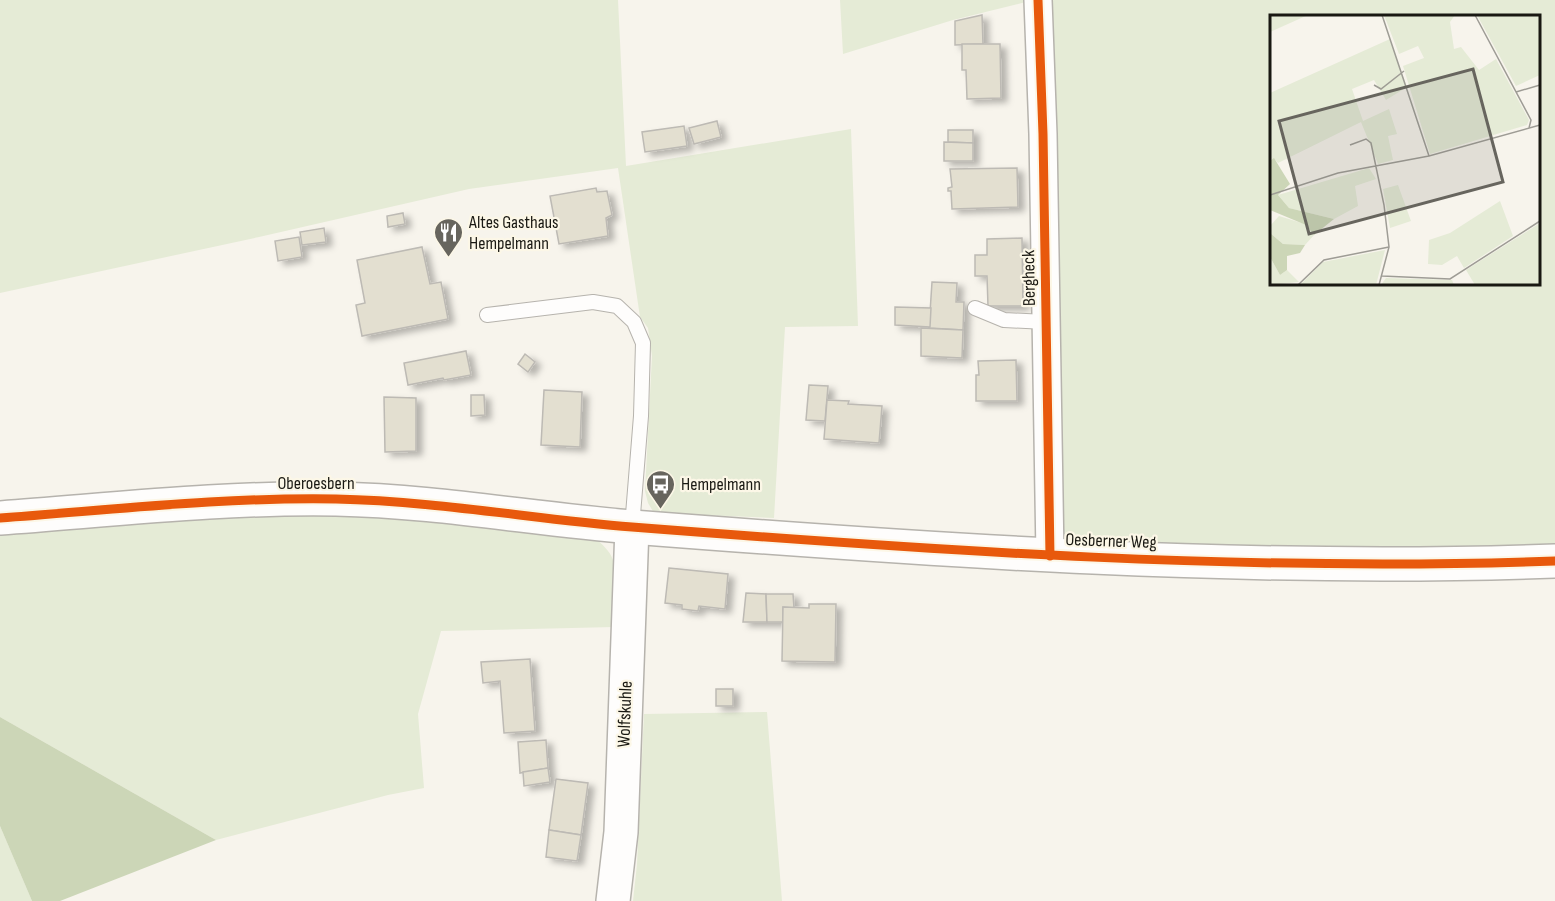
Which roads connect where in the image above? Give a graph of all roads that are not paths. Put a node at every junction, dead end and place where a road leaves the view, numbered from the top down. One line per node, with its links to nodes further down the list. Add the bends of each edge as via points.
1 (1038, 0): 4 (street, Bergheck)
2 (975, 308): 4 (lane, via 1004,320)
3 (487, 315): 6 (lane, via 593,302 617,306 634,322 643,343)
4 (1046, 322): 7 (street, Bergheck)
5 (0, 518): 6 (street, Oberoesbern, via 279,499 338,499)
6 (632, 527): 7 (street, Oesberner Weg); 9 (street, Wolfskuhle, via 621,832)
7 (1050, 556): 8 (street, Oesberner Weg, via 1363,565)
8 (1555, 561)
9 (614, 901)

